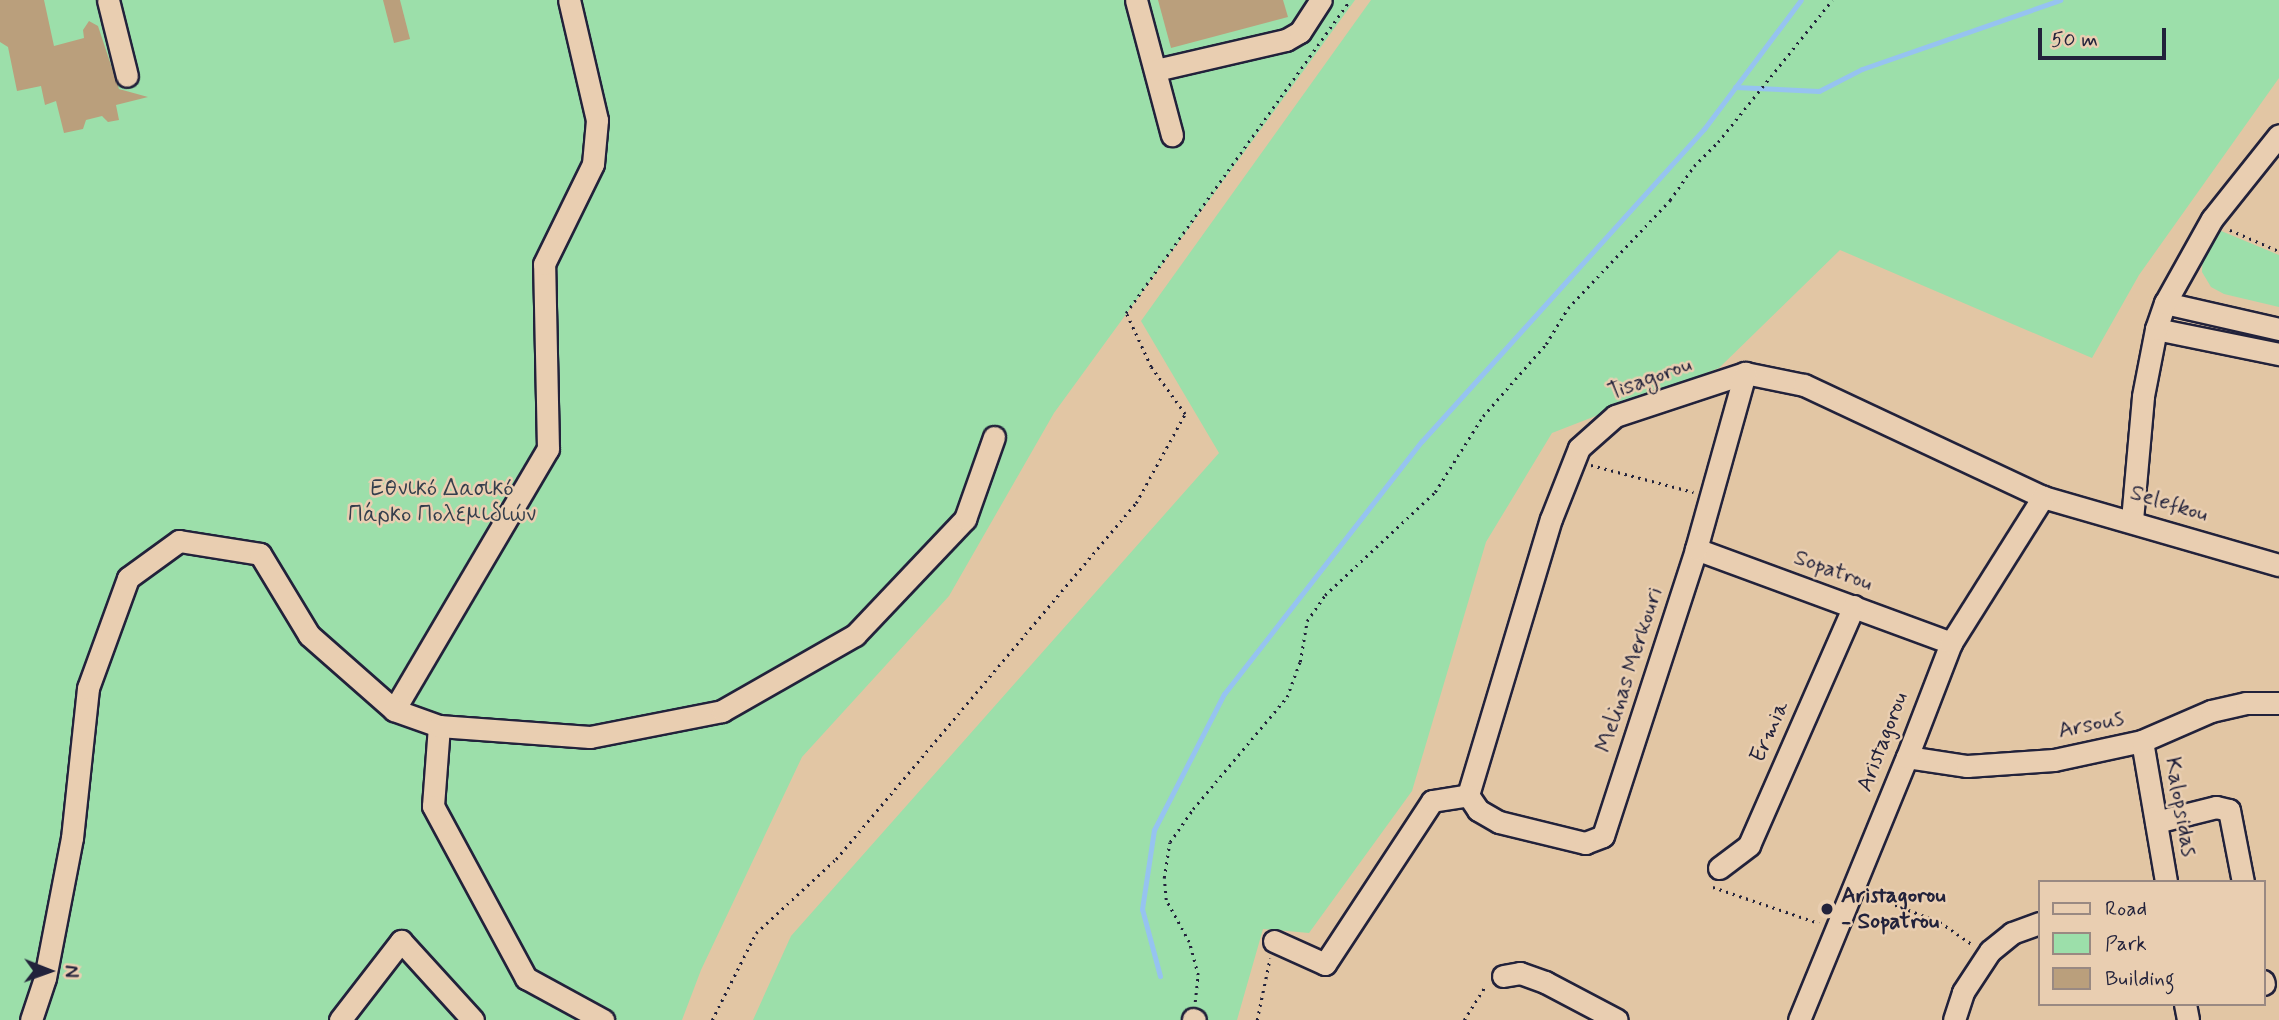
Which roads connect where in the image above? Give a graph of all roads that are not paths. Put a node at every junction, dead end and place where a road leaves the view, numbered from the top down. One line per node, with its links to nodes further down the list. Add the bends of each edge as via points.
1 (108, 0): 6 (street)
2 (569, 0): 22 (street, via 597,120 593,164 544,264 548,449)
3 (1136, 0): 5 (street)
4 (1321, 0): 5 (street, via 1300,32 1286,40)
5 (1156, 70): 7 (street)
6 (127, 76)
7 (1172, 135)
8 (2279, 135): 9 (street, via 2210,221)
9 (2165, 303): 10 (street); 11 (street)
10 (2156, 329): 12 (street); 16 (street, via 2143,397)
11 (2279, 329)
12 (2279, 354)
13 (1745, 373): 15 (street, Tisagorou, via 1804,385); 17 (street, Melinas Merkouri); 26 (street, Tisagorou, via 1615,416 1580,448 1551,519)
14 (994, 437): 23 (street, via 965,519 855,635 722,711 590,737)
15 (2043, 497): 16 (street, Selefkou); 20 (street, Aristagorou)
16 (2132, 520): 18 (street, Selefkou)
17 (1696, 549): 19 (street, Sopatrou); 26 (street, Melinas Merkouri, via 1603,836 1585,843 1499,822 1478,810)
18 (2278, 562)
19 (1854, 606): 20 (street, Sopatrou); 28 (street, Ermia, via 1749,845)
20 (1951, 643): 25 (street, Aristagorou)
21 (2279, 703): 24 (street, Arsous, via 2246,703 2211,711)
22 (394, 710): 23 (street); 34 (street, via 309,635 260,554 178,541 128,578 88,688 72,838 46,978)
23 (439, 726): 37 (street, via 433,806 526,978)
24 (2142, 741): 25 (street, Arsous, via 2054,760 2004,764 1967,766); 27 (street, Kalopsidas)
25 (1907, 757): 39 (street, Aristagorou)
26 (1468, 795): 32 (street, via 1432,802 1325,964)
27 (2156, 822): 29 (street, Kalopsidas); 30 (street, via 2216,807 2229,810)
28 (1719, 868)
29 (2166, 880)
30 (2243, 880)
31 (2038, 923): 40 (street, via 2012,933 1988,955 1963,992)
32 (1274, 941)
33 (1503, 976): 38 (street, via 1520,973 1545,982)
34 (32, 1020)
35 (340, 1020): 36 (street, via 401,942)
36 (473, 1020)
37 (603, 1020)
38 (1617, 1020)
39 (1799, 1020)
40 (1954, 1020)

